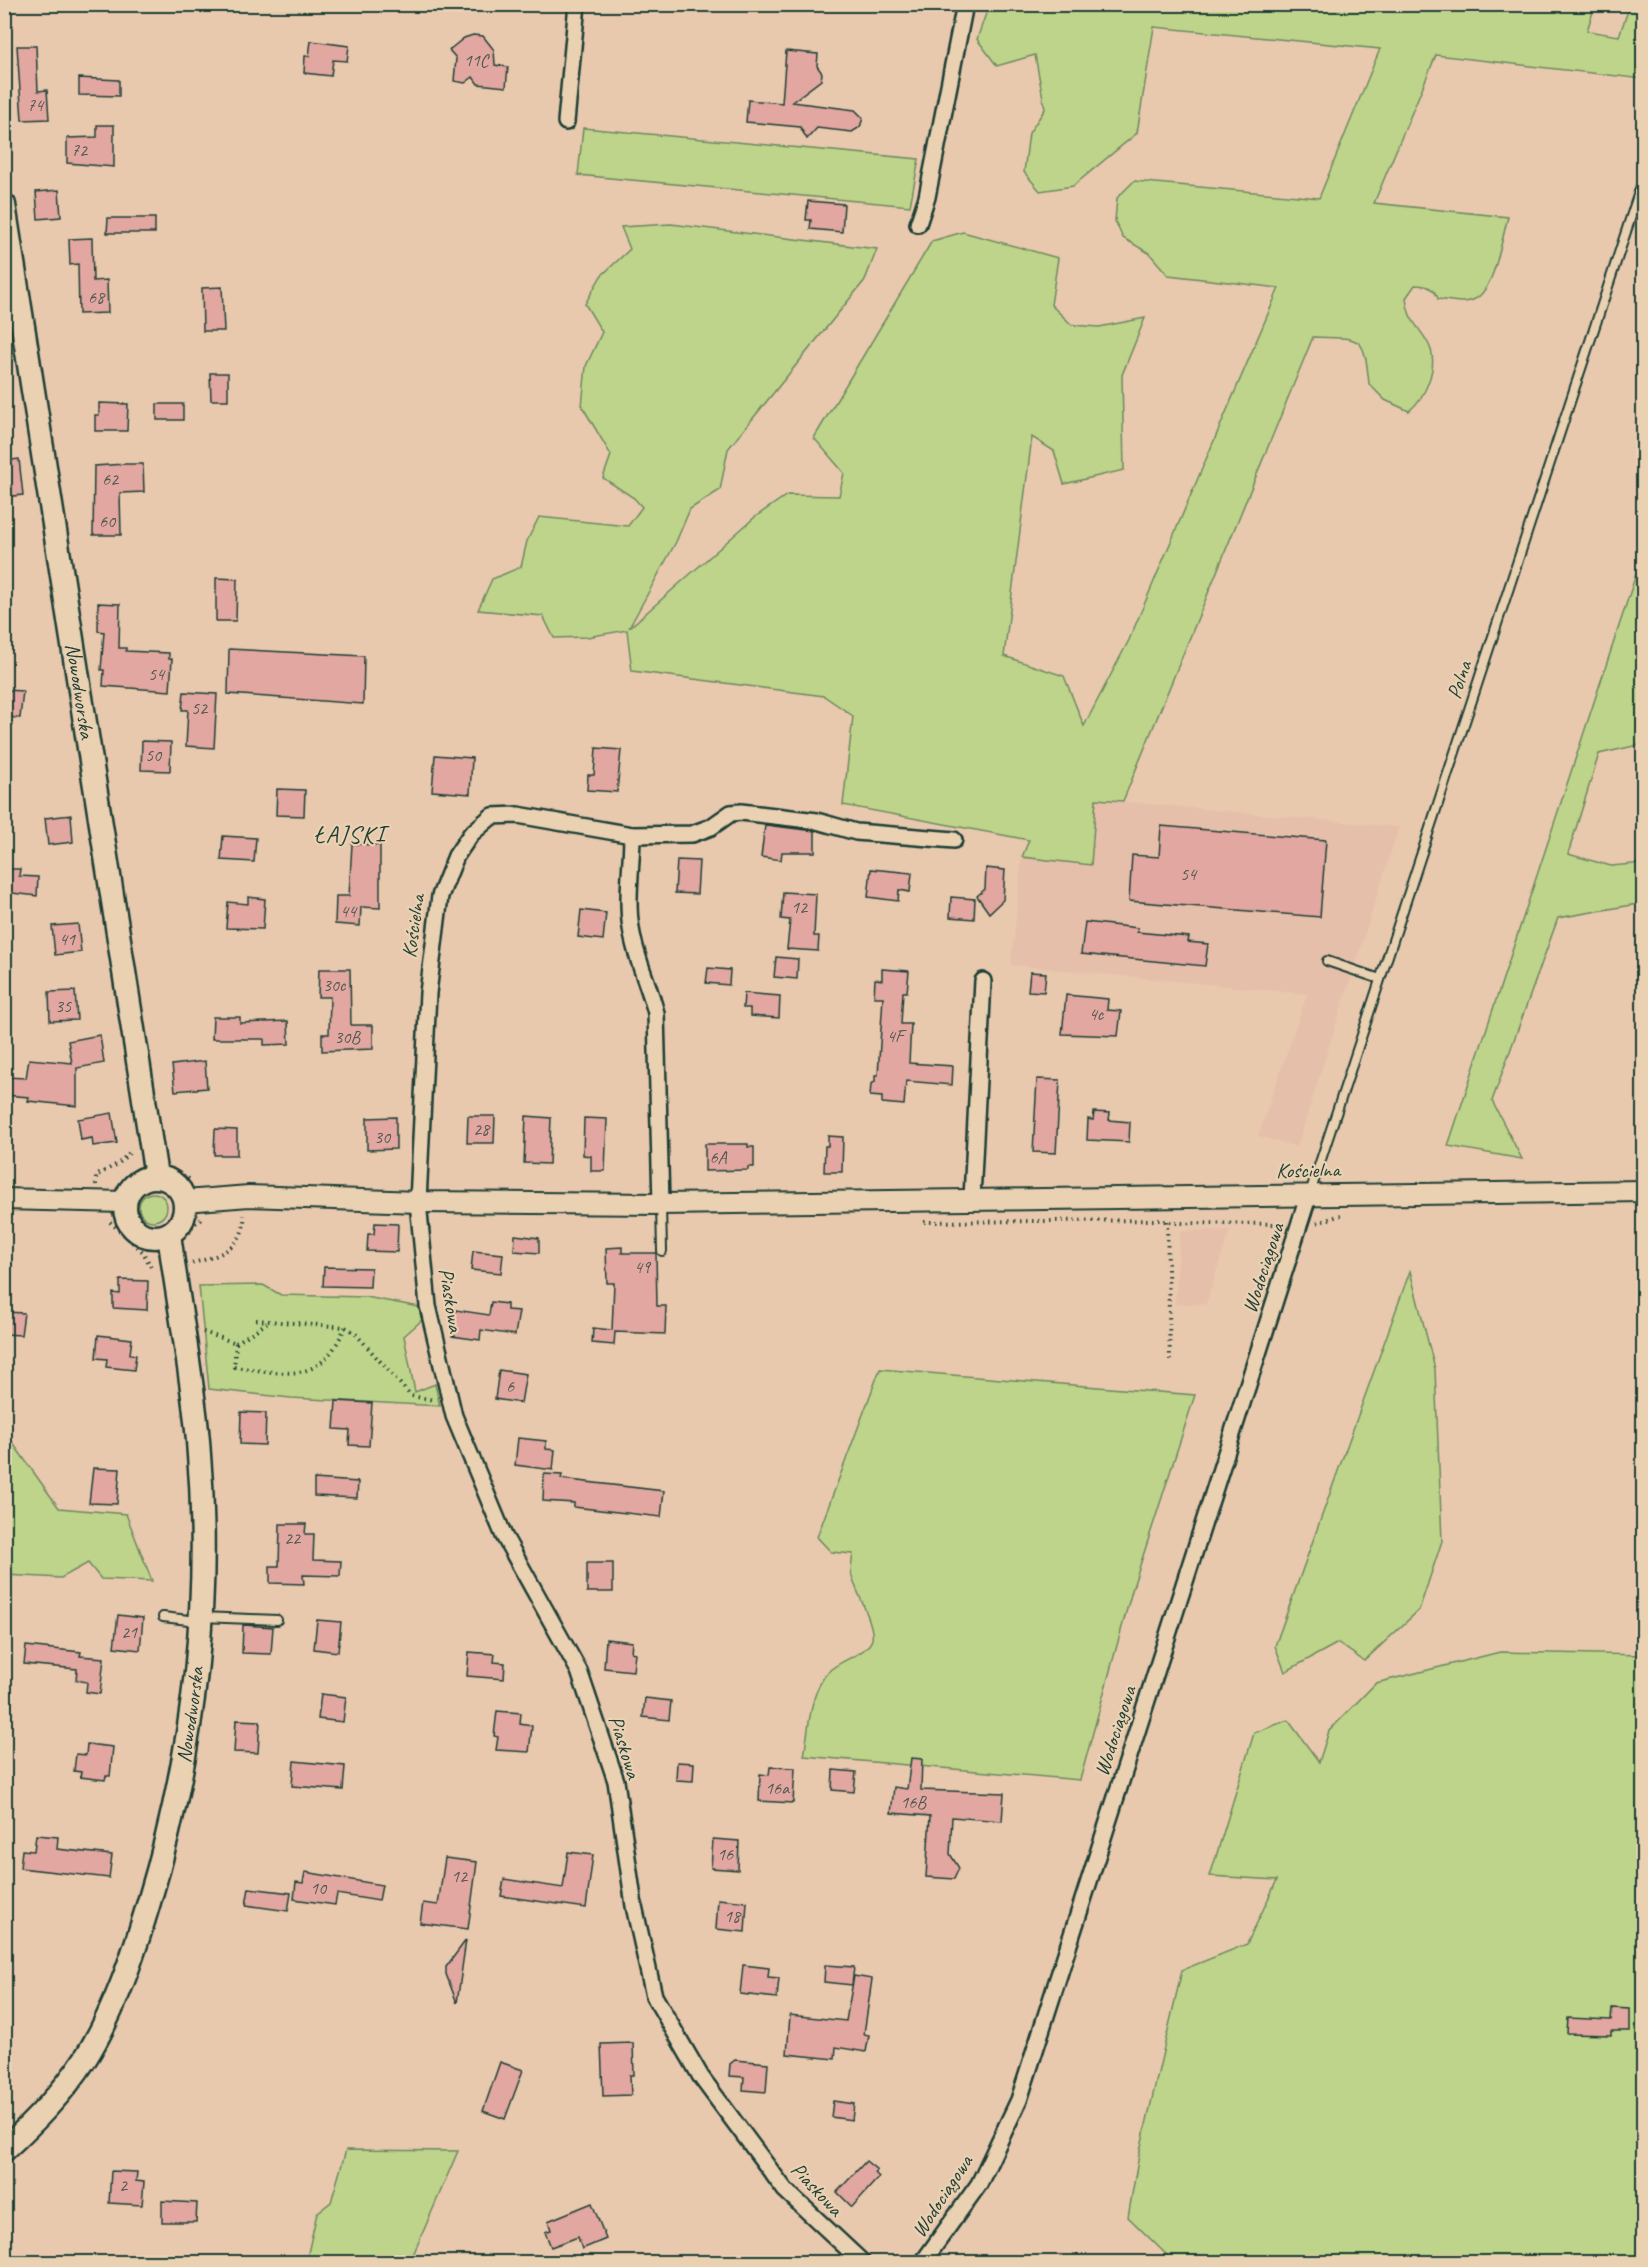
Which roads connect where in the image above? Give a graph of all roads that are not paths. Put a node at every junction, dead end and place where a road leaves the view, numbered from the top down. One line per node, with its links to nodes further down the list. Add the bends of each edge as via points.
1 (577, 4): 3 (street)
2 (965, 4): 6 (street, via 927,197)
3 (566, 122)
4 (1644, 177): 10 (lane, Polna)
5 (4, 205): 12 (main road, Nowodworska)
6 (918, 224)
7 (632, 835): 8 (street, Kościelna, via 692,834 731,813 741,812 818,821 855,832); 19 (street, Kościelna, via 518,815 492,816 471,834 456,856 440,896 428,993); 20 (street, via 630,925 656,1013)
8 (954, 840)
9 (1327, 961): 10 (lane)
10 (1380, 979): 14 (lane, Polna)
11 (983, 981): 15 (street)
12 (156, 1176): 17 (main road, via 174,1183); 18 (main road, via 134,1184)
13 (1644, 1191): 14 (street, Kościelna)
14 (1309, 1194): 15 (street, Kościelna); 28 (street, Wodociągowa, via 1019,2100 979,2184)
15 (972, 1198): 20 (street, Kościelna)
16 (4, 1199): 18 (street)
17 (185, 1201): 19 (street, Kościelna, via 249,1196); 21 (main road, via 183,1219)
18 (124, 1202): 21 (main road, via 125,1215 134,1229 158,1238)
19 (418, 1202): 20 (street, Kościelna); 27 (street, Piaskowa, via 428,1306 454,1416 504,1536 579,1671 616,1781 634,1906 654,1996 701,2078 785,2190)
20 (661, 1204): 22 (lane)
21 (169, 1234): 24 (main road, Nowodworska, via 198,1441)
22 (662, 1251)
23 (163, 1617): 24 (lane)
24 (200, 1619): 25 (lane); 26 (main road, Nowodworska, via 195,1687 178,1797 129,1966 85,2059 54,2100)
25 (277, 1620)
26 (4, 2150)
27 (862, 2262)
28 (923, 2262)

